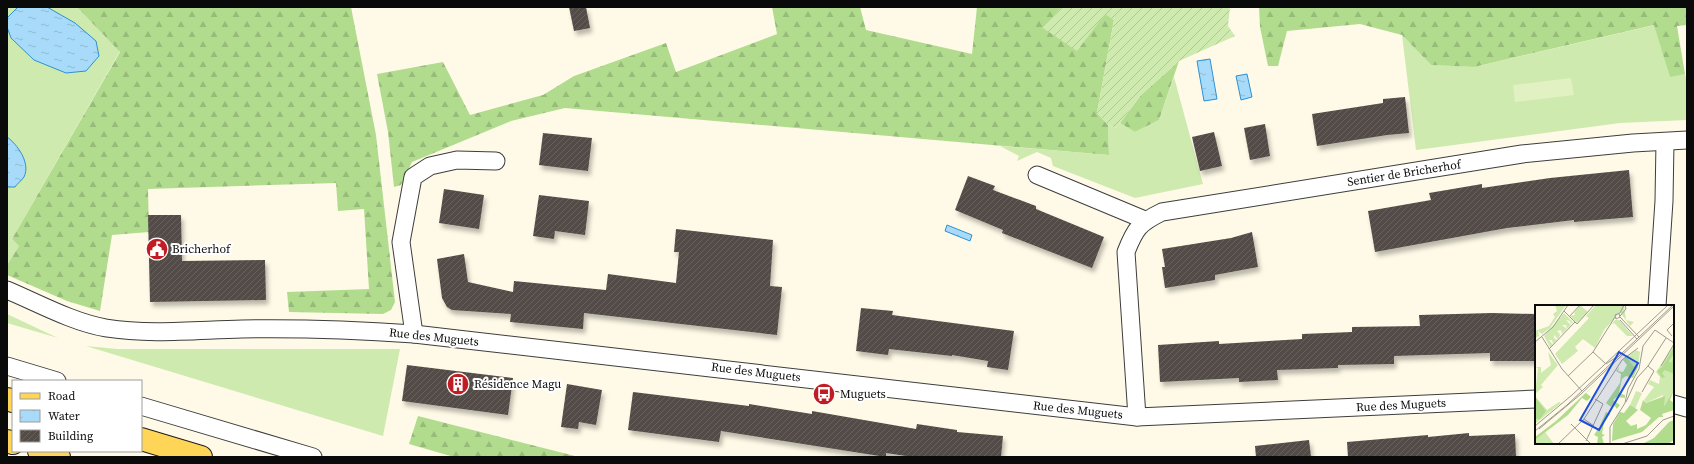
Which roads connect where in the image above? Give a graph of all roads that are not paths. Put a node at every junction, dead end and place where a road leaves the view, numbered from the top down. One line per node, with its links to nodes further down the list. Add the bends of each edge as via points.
1 (1687, 140): 2 (street, Sentier de Bricherhof)
2 (1665, 142): 5 (street, Sentier de Bricherhof, via 1522,154 1162,212); 7 (street)
3 (496, 161): 8 (street, via 457,160 430,166 413,177 401,242)
4 (1037, 175): 5 (street)
5 (1145, 220): 15 (street, Sentier de Bricherhof, via 1133,234 1126,252)
6 (7, 290): 8 (street, Rue des Muguets, via 65,315 105,328 141,331 270,329)
7 (1657, 305)
8 (414, 334): 15 (street, Rue des Muguets)
9 (7, 366): 10 (street)
10 (54, 380)
11 (1535, 399): 15 (street, Rue des Muguets)
12 (1674, 404): 14 (street)
13 (142, 406): 20 (street)
14 (1687, 408)
15 (1137, 417)
16 (142, 439): 19 (main road)
17 (42, 452): 18 (main road)
18 (59, 457)
19 (201, 457)
20 (312, 457)

